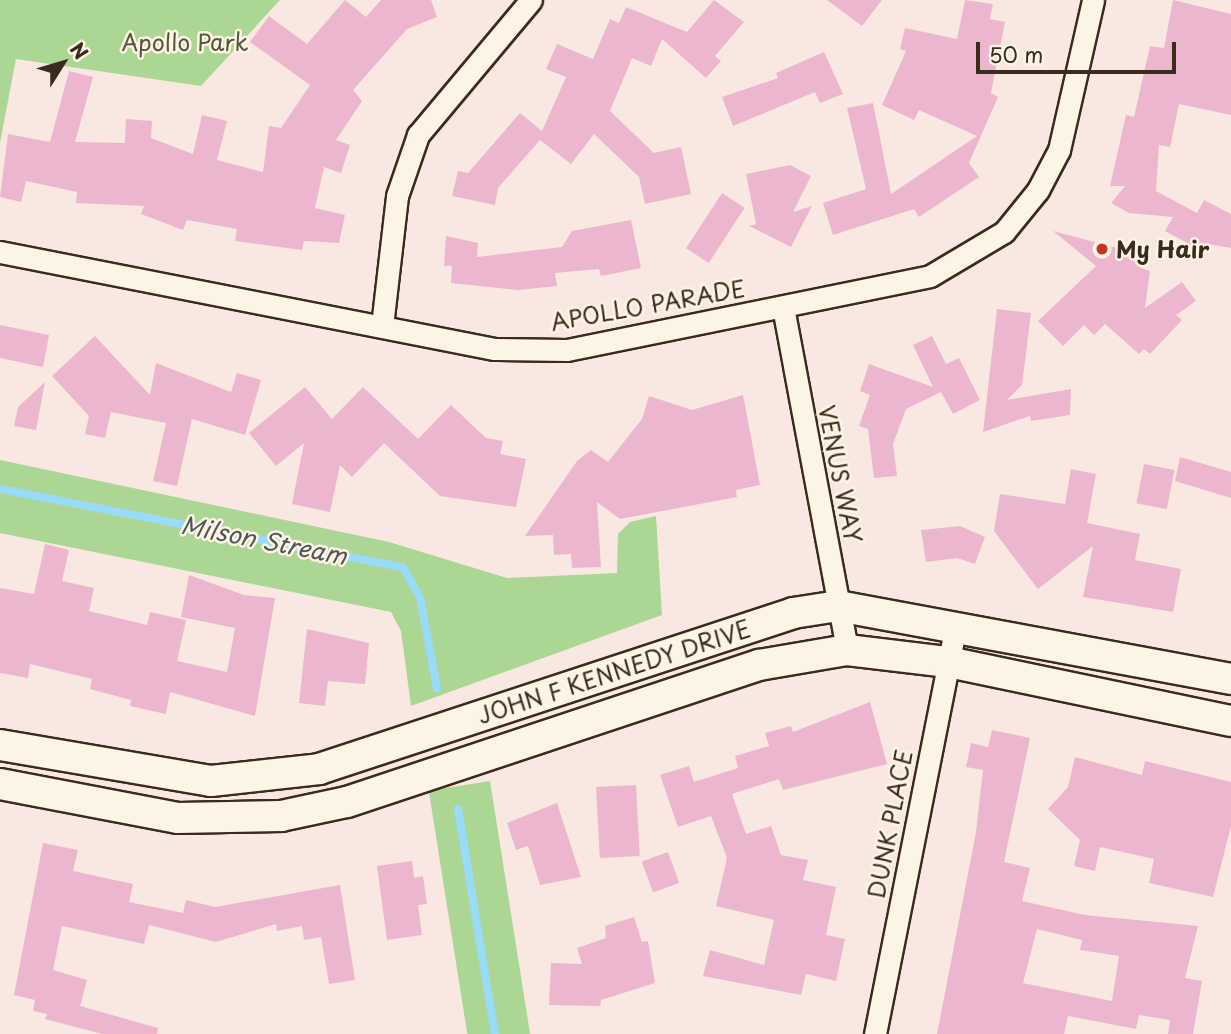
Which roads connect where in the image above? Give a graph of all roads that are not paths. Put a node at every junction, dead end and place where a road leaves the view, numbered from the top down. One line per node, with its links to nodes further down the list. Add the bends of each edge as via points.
1 (531, 0): 5 (street, via 418,135 397,196)
2 (1093, 0): 4 (street, APOLLO PARADE, via 1059,149 1004,232 930,276)
3 (0, 252): 5 (street, APOLLO PARADE)
4 (783, 307): 5 (street, APOLLO PARADE, via 567,350 494,349); 6 (street, VENUS WAY)
5 (382, 326)
6 (838, 606): 7 (main road, JOHN F KENNEDY DRIVE); 8 (street, VENUS WAY); 12 (main road, JOHN F KENNEDY DRIVE, via 793,613 319,769 211,781)
7 (956, 624): 9 (street, DUNK PLACE); 10 (main road, JOHN F KENNEDY DRIVE)
8 (847, 650): 9 (main road, JOHN F KENNEDY DRIVE); 13 (main road, JOHN F KENNEDY DRIVE, via 759,665 348,802 281,816 178,818)
9 (948, 662): 11 (main road, JOHN F KENNEDY DRIVE); 14 (street, DUNK PLACE)
10 (1231, 679)
11 (1231, 721)
12 (0, 745)
13 (0, 784)
14 (875, 1034)

